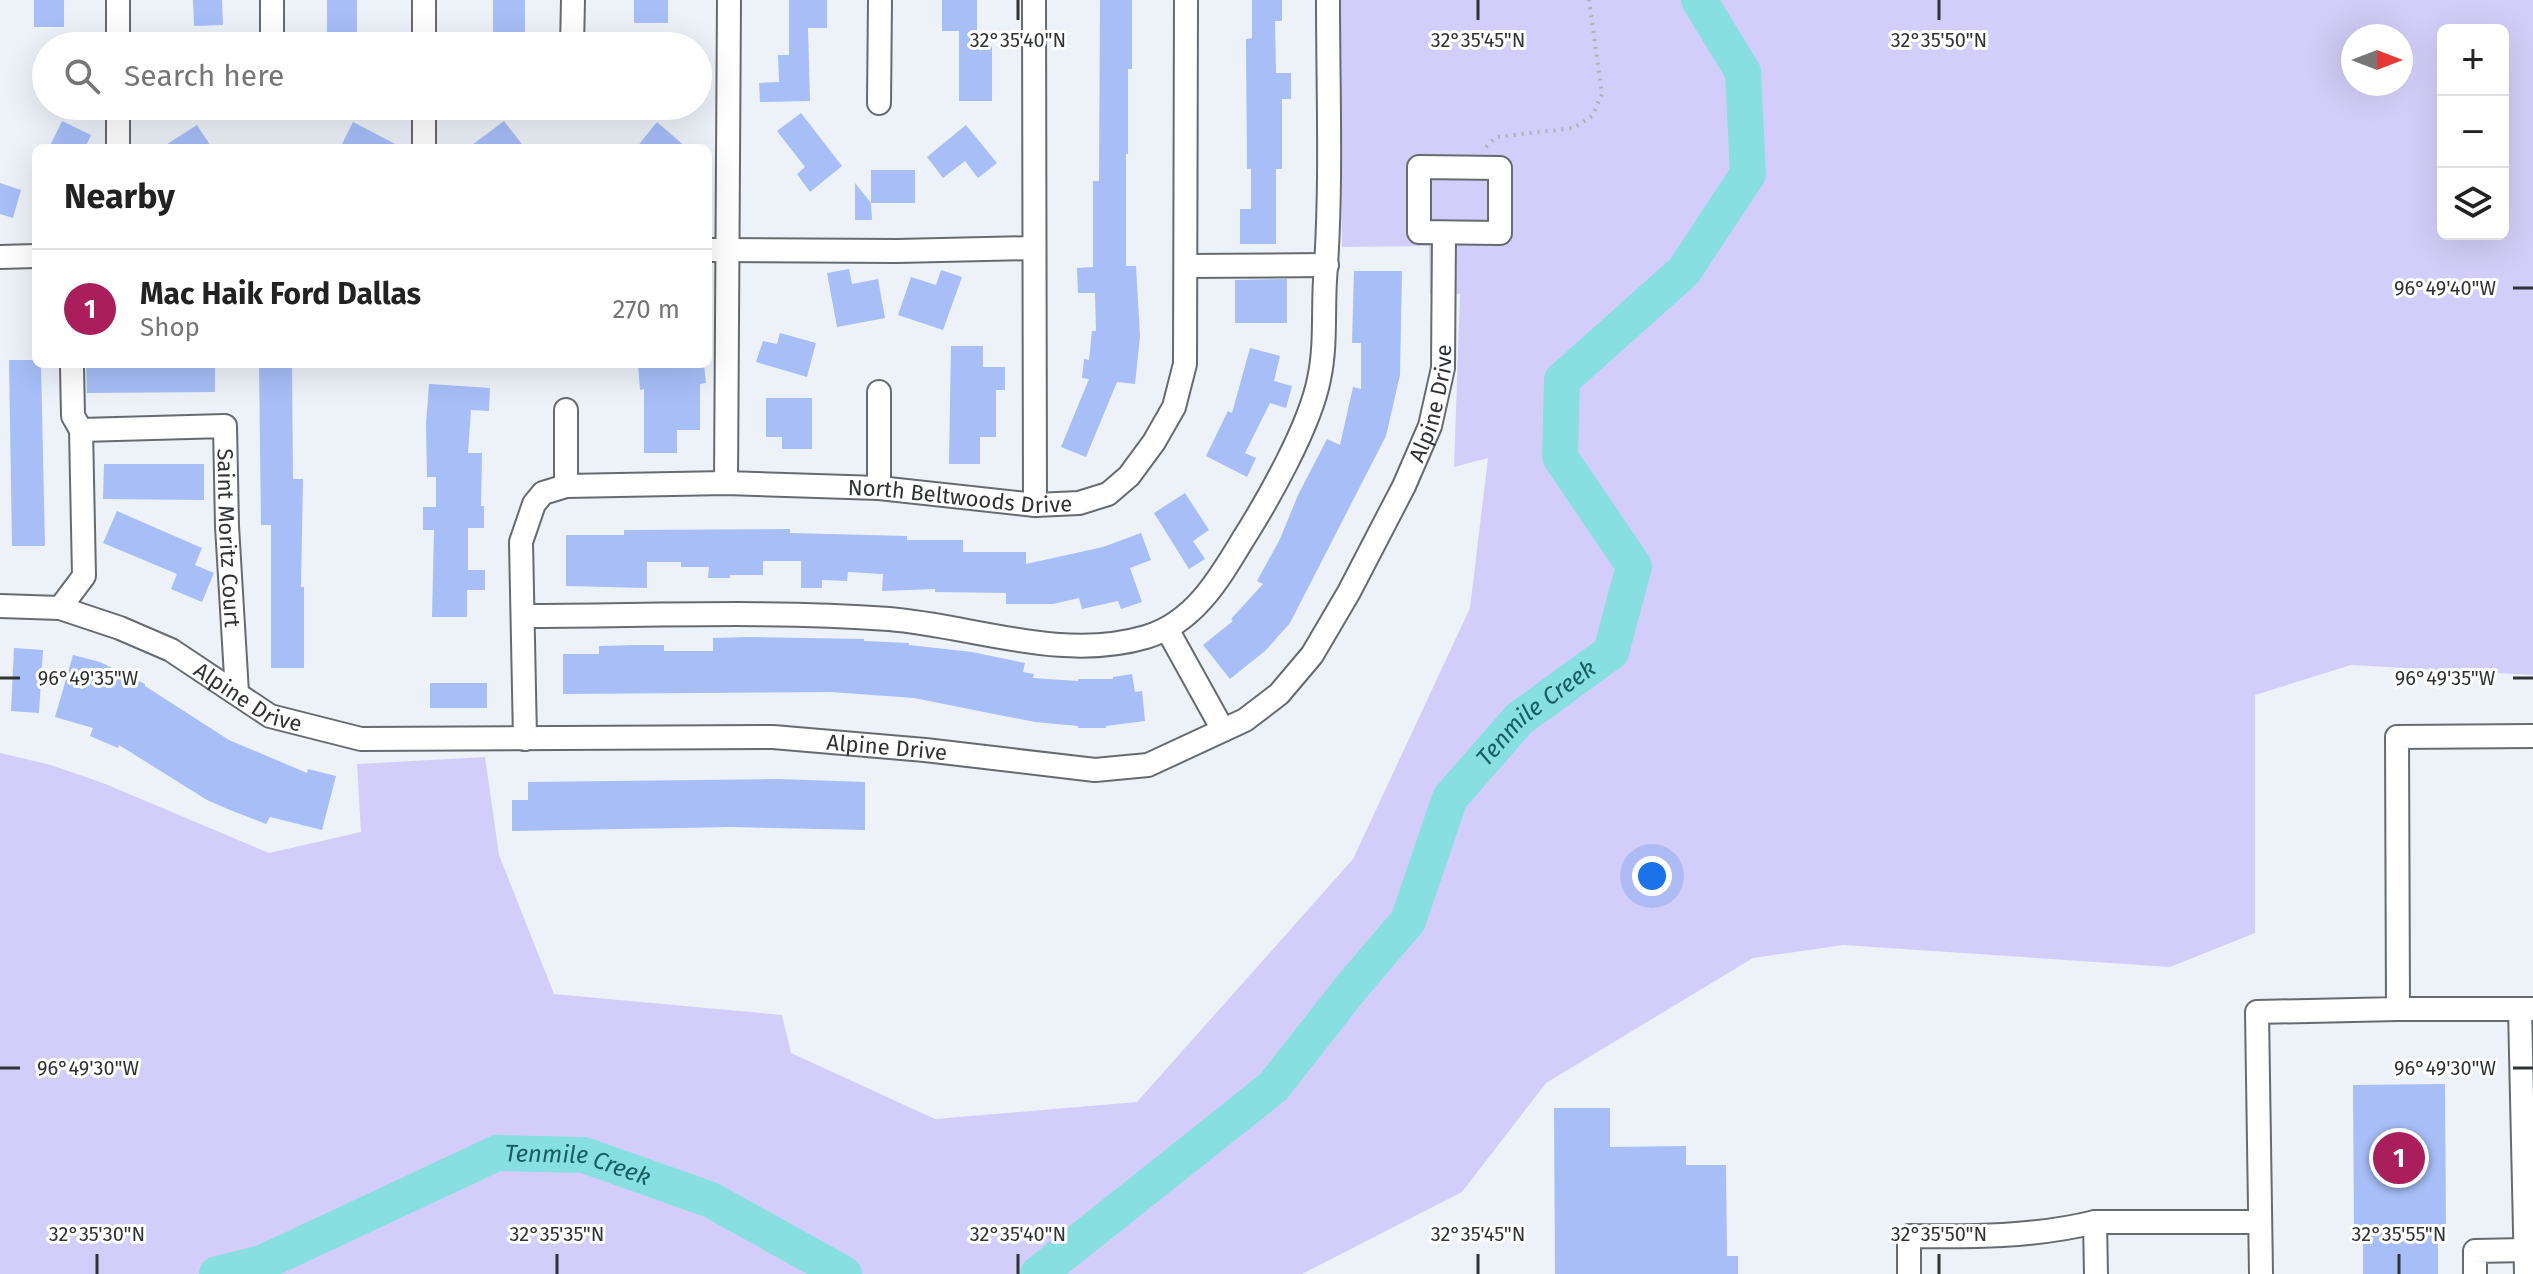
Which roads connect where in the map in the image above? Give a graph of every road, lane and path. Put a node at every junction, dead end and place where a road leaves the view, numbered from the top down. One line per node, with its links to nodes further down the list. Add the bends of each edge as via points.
1 (118, 0): 11 (street)
2 (272, 0): 12 (street)
3 (424, 0): 13 (street)
4 (573, 0): 14 (street)
5 (729, 0): 23 (street)
6 (880, 0): 15 (street)
7 (1034, 0): 22 (street)
8 (1186, 0): 27 (street, North Beltwoods Drive)
9 (1328, 0): 26 (street)
10 (1589, 0): 20 (path, via 1602,94 1592,116 1574,128 1496,137)
11 (118, 32)
12 (272, 32)
13 (424, 32)
14 (572, 32)
15 (879, 103)
16 (118, 120): 18 (street)
17 (424, 120): 19 (street)
18 (118, 144)
19 (424, 144)
20 (1479, 168): 21 (street, via 1500,168 1500,233); 21 (street, via 1419,167 1419,232)
21 (1444, 233): 41 (street, Alpine Drive, via 1443,368 1430,426 1404,486 1312,655 1279,694)
22 (1034, 248): 23 (street); 35 (street)
23 (718, 250): 32 (street)
24 (32, 256): 25 (street)
25 (0, 257)
26 (1327, 265): 27 (street); 39 (street, via 1319,379 1311,409 1216,584)
27 (1187, 266): 35 (street, North Beltwoods Drive, via 1185,364 1174,407 1154,442 1108,494 1079,503)
28 (72, 368): 31 (street, via 73,416)
29 (879, 392): 34 (street)
30 (566, 410): 33 (street)
31 (81, 430): 37 (street, via 84,576); 40 (street, Saint Moritz Court, via 225,426)
32 (726, 483): 33 (street, North Beltwoods Drive); 34 (street, North Beltwoods Drive)
33 (566, 486): 38 (street, via 543,493 534,504 521,542)
34 (879, 488): 35 (street, North Beltwoods Drive)
35 (1035, 505)
36 (0, 606): 37 (street, Alpine Drive)
37 (60, 608): 40 (street, Alpine Drive, via 171,650)
38 (523, 616): 39 (street, via 823,615 1071,646 1104,645); 43 (street)
39 (1167, 629): 41 (street)
40 (237, 693): 43 (street, Alpine Drive, via 270,716 361,739)
41 (1223, 730): 43 (street, Alpine Drive, via 1148,765 1095,770 773,737)
42 (2533, 736): 44 (street, via 2397,737)
43 (525, 739)
44 (2398, 1009): 45 (street); 47 (street, via 2257,1012)
45 (2527, 1009): 48 (street)
46 (2095, 1222): 47 (street); 49 (street, via 2055,1232 1909,1236); 50 (street)
47 (2260, 1222): 51 (street)
48 (2526, 1250): 52 (street, via 2475,1251); 53 (street)
49 (1909, 1274)
50 (2096, 1274)
51 (2261, 1274)
52 (2475, 1274)
53 (2526, 1274)

